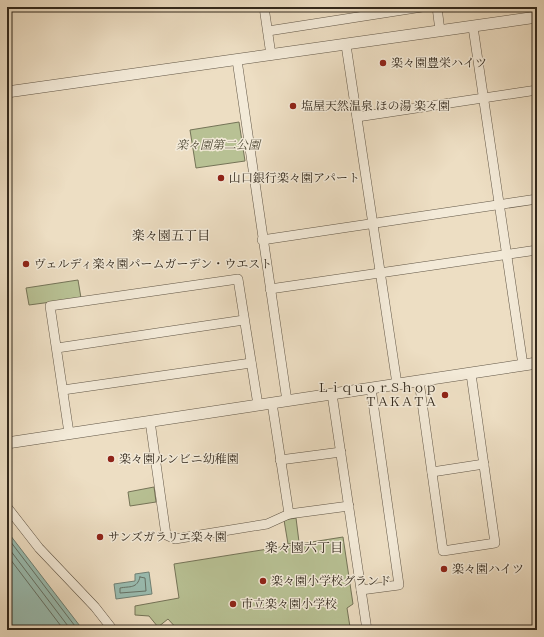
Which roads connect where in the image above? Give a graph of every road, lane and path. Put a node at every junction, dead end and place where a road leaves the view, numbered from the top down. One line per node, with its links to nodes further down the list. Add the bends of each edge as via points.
1 (264, 7): 6 (street)
2 (422, 7): 6 (street)
3 (437, 7): 7 (street)
4 (537, 17): 5 (street)
5 (472, 27): 7 (street); 13 (street)
6 (268, 31): 9 (street)
7 (440, 31): 8 (street)
8 (346, 45): 9 (street); 14 (street)
9 (271, 55): 10 (street)
10 (237, 60): 12 (street); 18 (street)
11 (537, 90): 13 (street)
12 (7, 92)
13 (483, 98): 14 (street); 16 (street)
14 (357, 117): 17 (street)
15 (537, 199): 16 (street)
16 (500, 204): 17 (street); 20 (street)
17 (373, 224): 18 (street); 21 (street)
18 (262, 240): 22 (street)
19 (537, 250): 20 (street)
20 (507, 254): 21 (street); 27 (street)
21 (380, 273): 22 (street); 30 (street)
22 (270, 289): 34 (street)
23 (244, 320): 24 (street); 24 (street, via 238,279 50,306); 25 (street)
24 (57, 348): 32 (street)
25 (251, 363): 32 (street); 36 (street)
26 (537, 363): 27 (street)
27 (523, 365): 28 (street)
28 (471, 374): 29 (street); 42 (street)
29 (419, 381): 30 (street); 43 (street)
30 (397, 384): 31 (street)
31 (371, 388): 33 (street); 47 (street, via 399,585)
32 (63, 390): 38 (street)
33 (332, 394): 34 (street); 40 (street)
34 (287, 401): 35 (street)
35 (272, 403): 36 (street); 41 (street)
36 (258, 405): 37 (street)
37 (150, 421): 38 (street); 46 (street, via 166,535 175,539 268,524)
38 (69, 433): 39 (street)
39 (7, 443)
40 (341, 452): 41 (street); 44 (street)
41 (280, 460): 46 (street)
42 (484, 464): 43 (street); 43 (street, via 495,544 443,551)
43 (432, 472)
44 (349, 506): 46 (street); 47 (street)
45 (7, 507): 48 (street, via 39,548 95,607)
46 (288, 514)
47 (361, 590): 49 (street)
48 (113, 630)
49 (367, 630)

